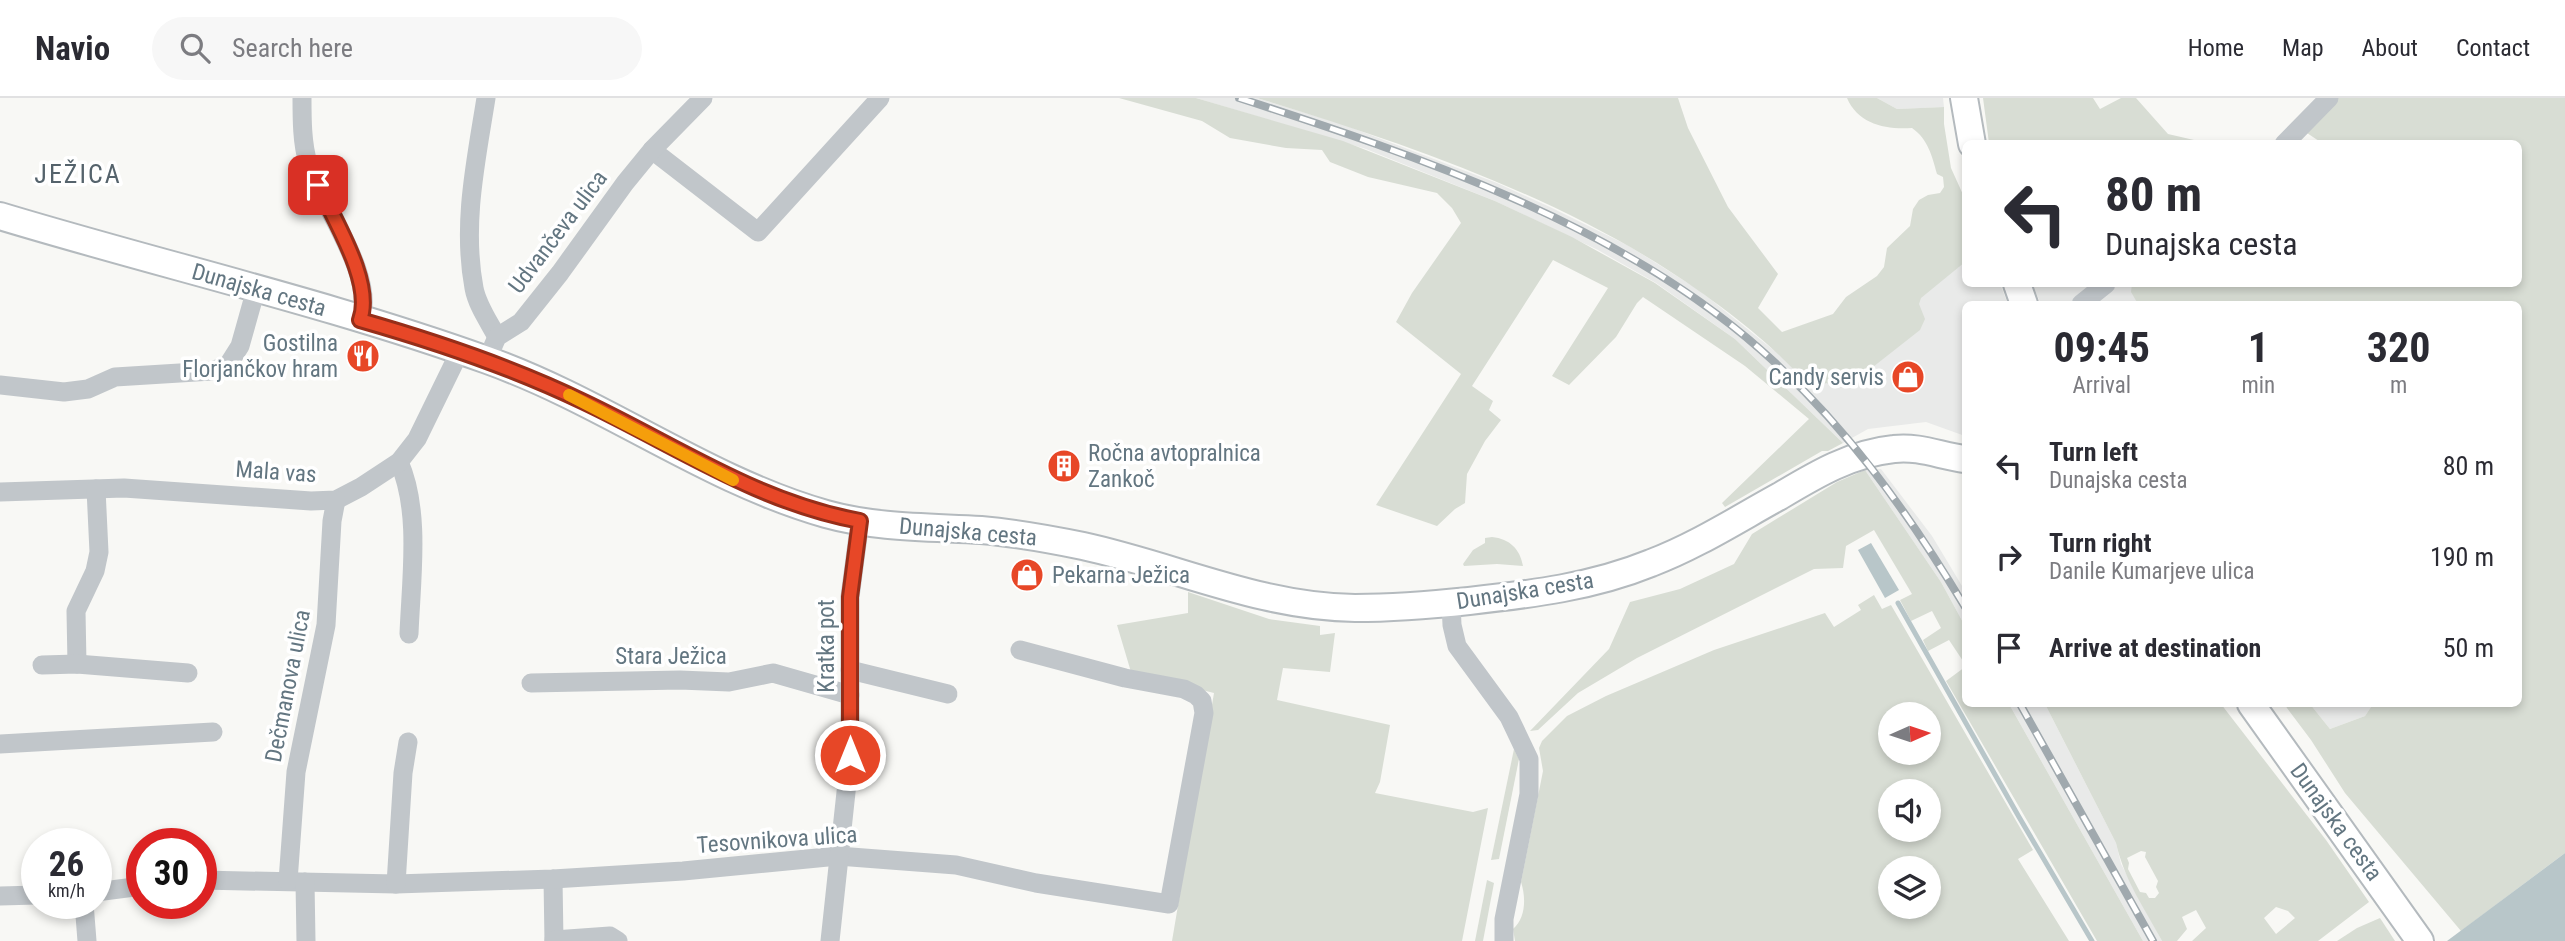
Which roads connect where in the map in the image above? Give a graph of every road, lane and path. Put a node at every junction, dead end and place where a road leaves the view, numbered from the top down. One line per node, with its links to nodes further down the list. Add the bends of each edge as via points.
1 (302, 98): 14 (street, via 308,162 358,270 365,307)
2 (486, 98): 15 (street, Udvančeva ulica, via 471,189 469,233 474,289)
3 (703, 98): 9 (street, Udvančeva ulica)
4 (880, 98): 9 (street, via 758,232)
5 (1964, 98): 7 (main road)
6 (2329, 98): 8 (street)
7 (1971, 140)
8 (2288, 140)
9 (652, 150): 15 (street, Udvančeva ulica, via 521,322)
10 (0, 216): 12 (main road, Dunajska cesta)
11 (2102, 287): 13 (street)
12 (256, 289): 14 (main road, Dunajska cesta); 17 (street, via 240,346 228,365 212,371 115,377 88,389 64,392)
13 (2085, 301)
14 (360, 320): 16 (main road, Dunajska cesta)
15 (492, 348): 16 (main road, Dunajska cesta); 23 (main road, Dunajska cesta, via 745,485 787,503)
16 (460, 351): 18 (street, Mala vas, via 417,439)
17 (0, 385)
18 (399, 462): 22 (street, Mala vas); 25 (street, via 407,479 412,523)
19 (1961, 462): 24 (main road, Dunajska cesta, via 1915,449 1872,453 1803,482 1650,564 1565,589)
20 (96, 489): 21 (street, Mala vas); 22 (street, Mala vas); 27 (street, via 99,552 76,611)
21 (0, 492)
22 (336, 499): 41 (street, Dečmanova ulica, via 326,625 296,772)
23 (860, 521): 24 (main road, Dunajska cesta, via 1045,538 1297,603 1380,608); 29 (street, Kratka pot, via 850,597)
24 (1451, 603): 51 (street, via 1457,646 1509,718 1531,769)
25 (409, 634)
26 (1020, 650): 38 (street, Tesovnikova ulica, via 1184,689 1202,701 1204,713 1169,904 956,865)
27 (77, 664): 28 (street); 30 (street)
28 (42, 666)
29 (850, 670): 32 (street); 33 (street, Kratka pot)
30 (188, 673)
31 (531, 682): 33 (street, Stara Ježica, via 729,682 773,673)
32 (948, 694)
33 (850, 695): 38 (street, Kratka pot, via 850,755)
34 (2253, 707): 52 (main road, Dunajska cesta)
35 (213, 732): 37 (street)
36 (408, 741): 42 (street)
37 (0, 744)
38 (838, 856): 39 (street, Tesovnikova ulica); 50 (street, Kratka pot)
39 (552, 879): 42 (street, Tesovnikova ulica); 48 (street)
40 (217, 880): 41 (street, Tesovnikova ulica)
41 (297, 881): 42 (street, Tesovnikova ulica); 47 (street)
42 (396, 884)
43 (21, 895): 44 (street)
44 (0, 896)
45 (85, 919): 46 (street)
46 (87, 941)
47 (306, 941)
48 (554, 941): 49 (street, via 610,936)
49 (618, 941)
50 (830, 941)
51 (1504, 941)
52 (2420, 941)

